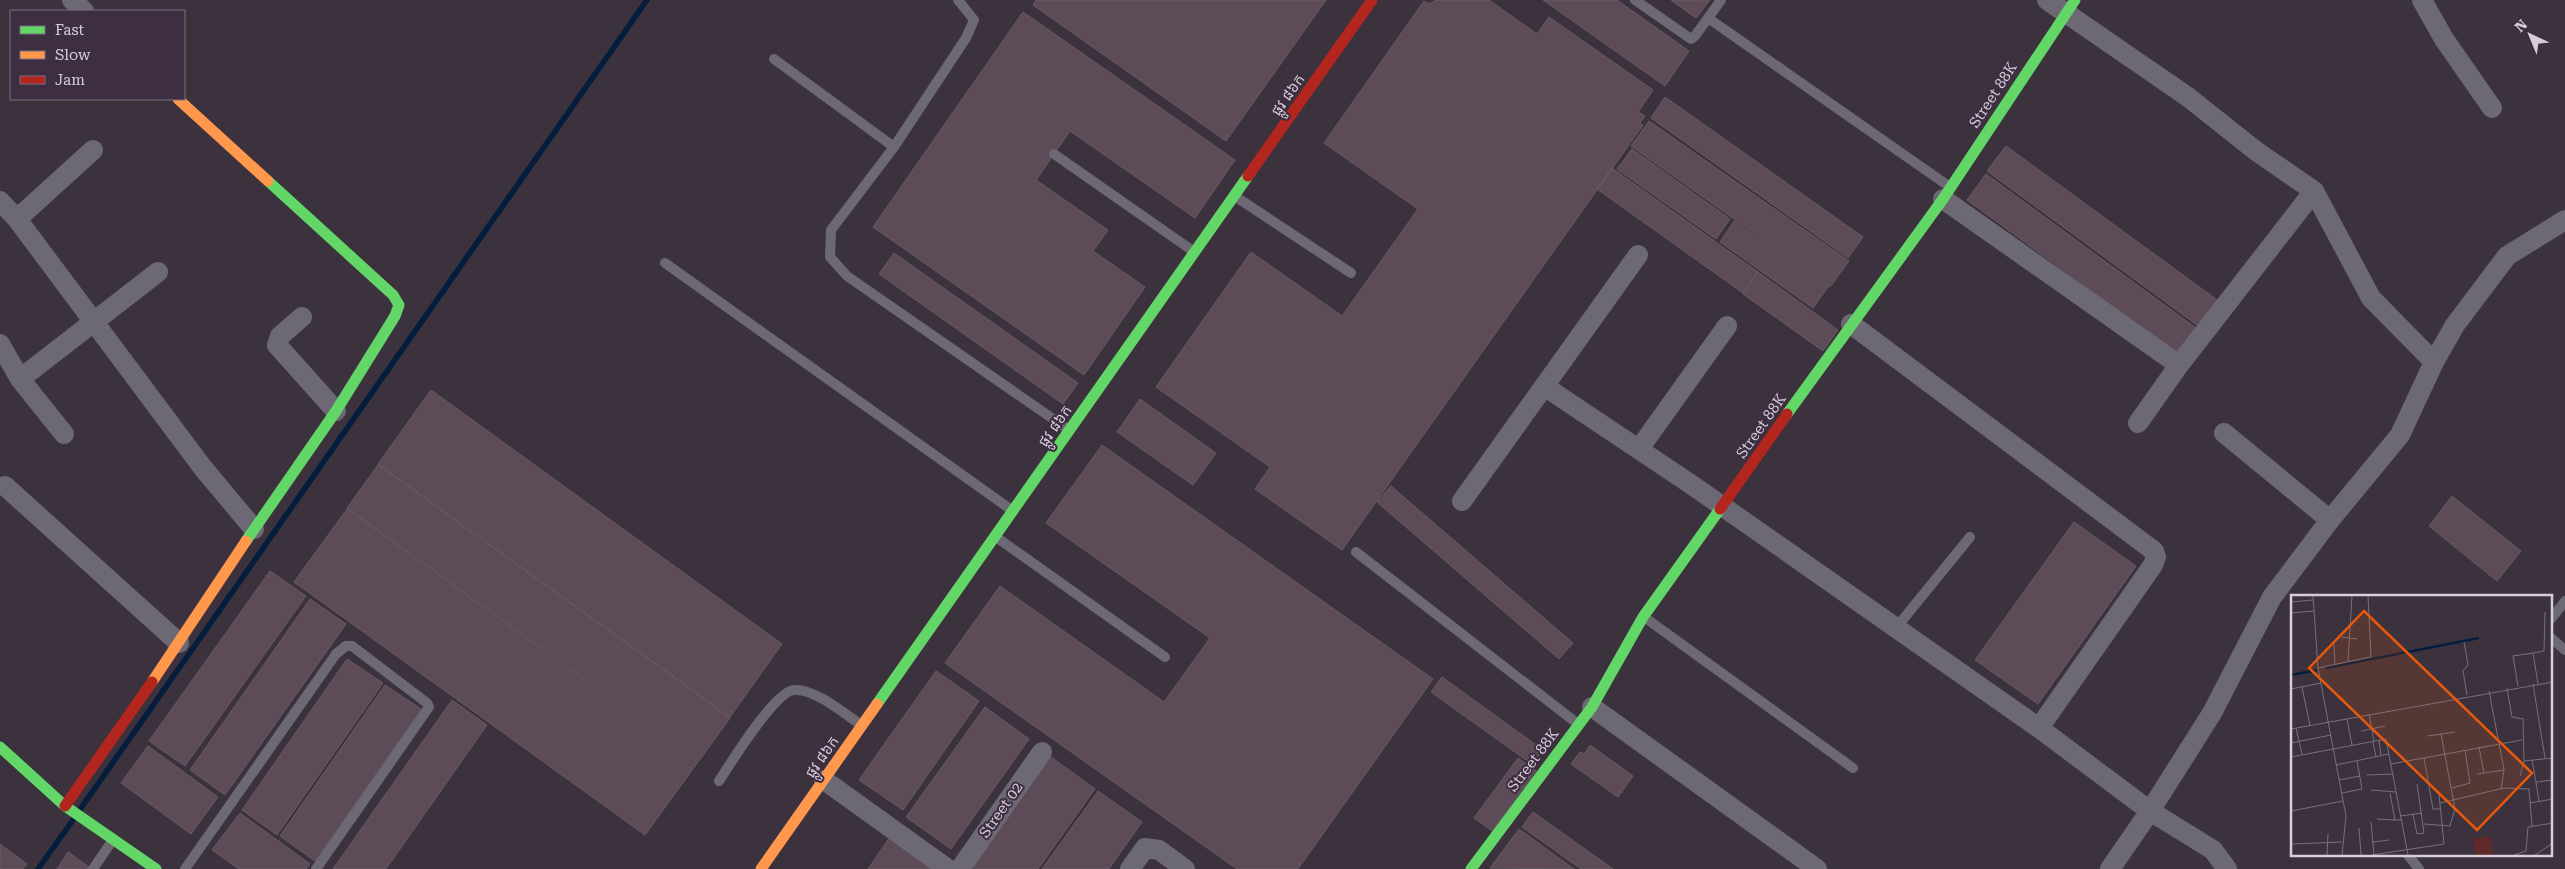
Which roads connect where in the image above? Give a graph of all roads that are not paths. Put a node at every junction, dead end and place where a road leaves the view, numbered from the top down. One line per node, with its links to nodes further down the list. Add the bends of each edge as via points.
1 (72, 0): 9 (street)
2 (958, 0): 14 (lane, via 974,20 966,38)
3 (1372, 0): 19 (street, ផ្លូវ ៨៦ក)
4 (1635, 0): 10 (lane, via 1691,39)
5 (1720, 0): 10 (lane)
6 (2047, 0): 8 (street)
7 (2422, 0): 13 (street, via 2444,39)
8 (2070, 7): 17 (street, via 2256,151); 18 (street, Street 88K)
9 (83, 10)
10 (1708, 18): 18 (lane)
11 (774, 60): 14 (lane)
12 (179, 100): 37 (street, via 393,295 399,305)
13 (2492, 108)
14 (894, 147): 39 (lane, via 830,230 830,257 847,276)
15 (93, 150): 21 (street)
16 (1054, 154): 23 (lane)
17 (2314, 191): 33 (street, via 2370,298); 34 (street)
18 (1947, 193): 30 (street, Street 88K); 34 (street)
19 (1235, 197): 23 (street, ផ្លូវ ៨៦ក); 27 (lane)
20 (0, 201): 21 (street)
21 (17, 219): 29 (street)
22 (2565, 220): 33 (street, via 2507,256 2455,325)
23 (1196, 253): 39 (street, ផ្លូវ ៨៦ក)
24 (1638, 255): 36 (street)
25 (665, 263): 46 (lane)
26 (158, 272): 29 (street)
27 (1351, 273)
28 (302, 317): 37 (street, via 280,336 277,345)
29 (95, 322): 35 (street); 48 (street, via 203,468)
30 (1851, 324): 45 (street, Street 88K); 63 (street, via 2154,551 2154,565)
31 (1727, 326): 42 (street)
32 (0, 344): 35 (street)
33 (2434, 362): 47 (street, via 2400,435)
34 (2179, 365): 38 (street)
35 (20, 379): 41 (street)
36 (1544, 386): 42 (street); 44 (street)
37 (336, 411): 48 (street)
38 (2138, 423)
39 (1070, 431): 46 (street, ផ្លូវ ៨៦ក)
40 (2224, 433): 47 (street)
41 (64, 434)
42 (1639, 450): 45 (street)
43 (5, 486): 57 (street)
44 (1462, 500)
45 (1722, 507): 53 (street, Street 88K); 55 (street)
46 (1013, 511): 49 (street, ផ្លូវ ៨៦ក)
47 (2330, 520): 70 (street, via 2272,597 2212,713)
48 (254, 529): 57 (street)
49 (996, 536): 59 (lane); 62 (street, ផ្លូវ ៨៦ក)
50 (1970, 537): 55 (lane)
51 (1356, 552): 61 (lane)
52 (2565, 601): 54 (lane)
53 (1643, 617): 60 (street, Street 88K); 66 (lane)
54 (2552, 618)
55 (1896, 628): 63 (street)
56 (2552, 639): 58 (lane)
57 (179, 643): 69 (street)
58 (2565, 650)
59 (1165, 657)
60 (1592, 707): 61 (street, Street 88K); 83 (street)
61 (1579, 724): 82 (street, Street 88K)
62 (862, 726): 67 (street, ផ្លូវ ៨៦ក); 68 (lane, via 817,696 794,690 784,693)
63 (2039, 728): 70 (street)
64 (0, 747): 69 (street)
65 (1042, 752): 79 (street, Street 02)
66 (1853, 768)
67 (824, 780): 77 (street, ផ្លូវ ៨៦ក); 78 (street)
68 (719, 781)
69 (68, 807): 71 (street)
70 (2150, 811): 84 (street); 85 (street, via 2212,850)
71 (113, 839): 73 (lane); 74 (street)
72 (2409, 856): 86 (lane)
73 (93, 869)
74 (156, 869)
75 (185, 869): 76 (lane, via 336,654 346,646 352,646 429,707)
76 (316, 869)
77 (761, 869)
78 (948, 869)
79 (960, 869)
80 (1130, 869): 81 (street, via 1145,848 1159,850)
81 (1186, 869)
82 (1471, 869)
83 (1817, 869)
84 (2110, 869)
85 (2227, 869)
86 (2419, 869)

